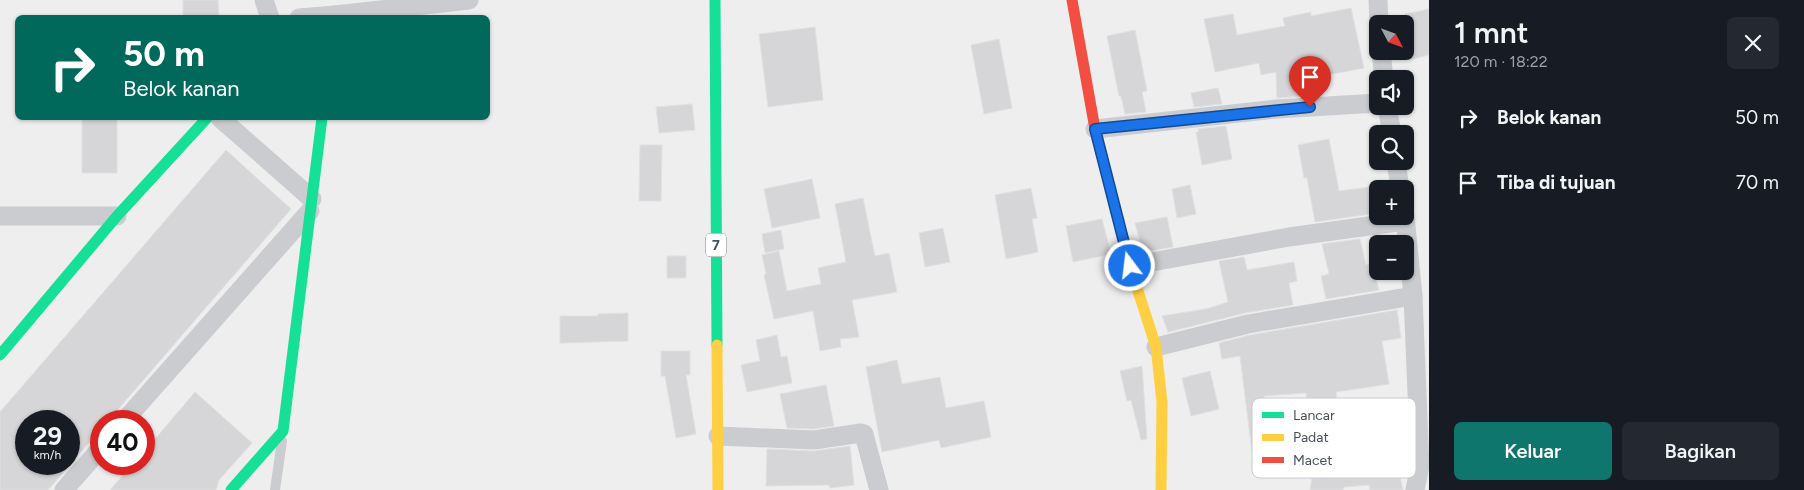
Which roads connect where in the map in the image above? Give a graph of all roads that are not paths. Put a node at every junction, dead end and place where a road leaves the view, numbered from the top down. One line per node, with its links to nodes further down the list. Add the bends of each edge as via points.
1 (264, 0): 6 (street)
2 (469, 0): 7 (street)
3 (715, 0): 25 (main road, 7)
4 (1072, 0): 13 (main road)
5 (1378, 0): 8 (street)
6 (269, 15)
7 (343, 15)
8 (1379, 15)
9 (1369, 104): 13 (street, via 1277,109)
10 (205, 120): 16 (main road)
11 (222, 120): 14 (street)
12 (322, 120): 14 (main road)
13 (1095, 129): 19 (main road)
14 (311, 205): 23 (street); 24 (main road)
15 (0, 216): 16 (street)
16 (117, 216): 22 (main road)
17 (1369, 224): 19 (street)
18 (1406, 225): 20 (street)
19 (1130, 266): 21 (main road)
20 (1413, 296): 21 (street, via 1248,324); 27 (street)
21 (1156, 347): 33 (main road, via 1162,402)
22 (0, 355)
23 (134, 410)
24 (283, 431): 29 (main road); 30 (lane)
25 (718, 436): 31 (main road, 7); 32 (street, via 805,440 861,432)
26 (90, 460): 28 (street)
27 (1425, 467): 34 (street)
28 (64, 490)
29 (232, 490)
30 (275, 490)
31 (718, 490)
32 (879, 490)
33 (1161, 490)
34 (1415, 490)

